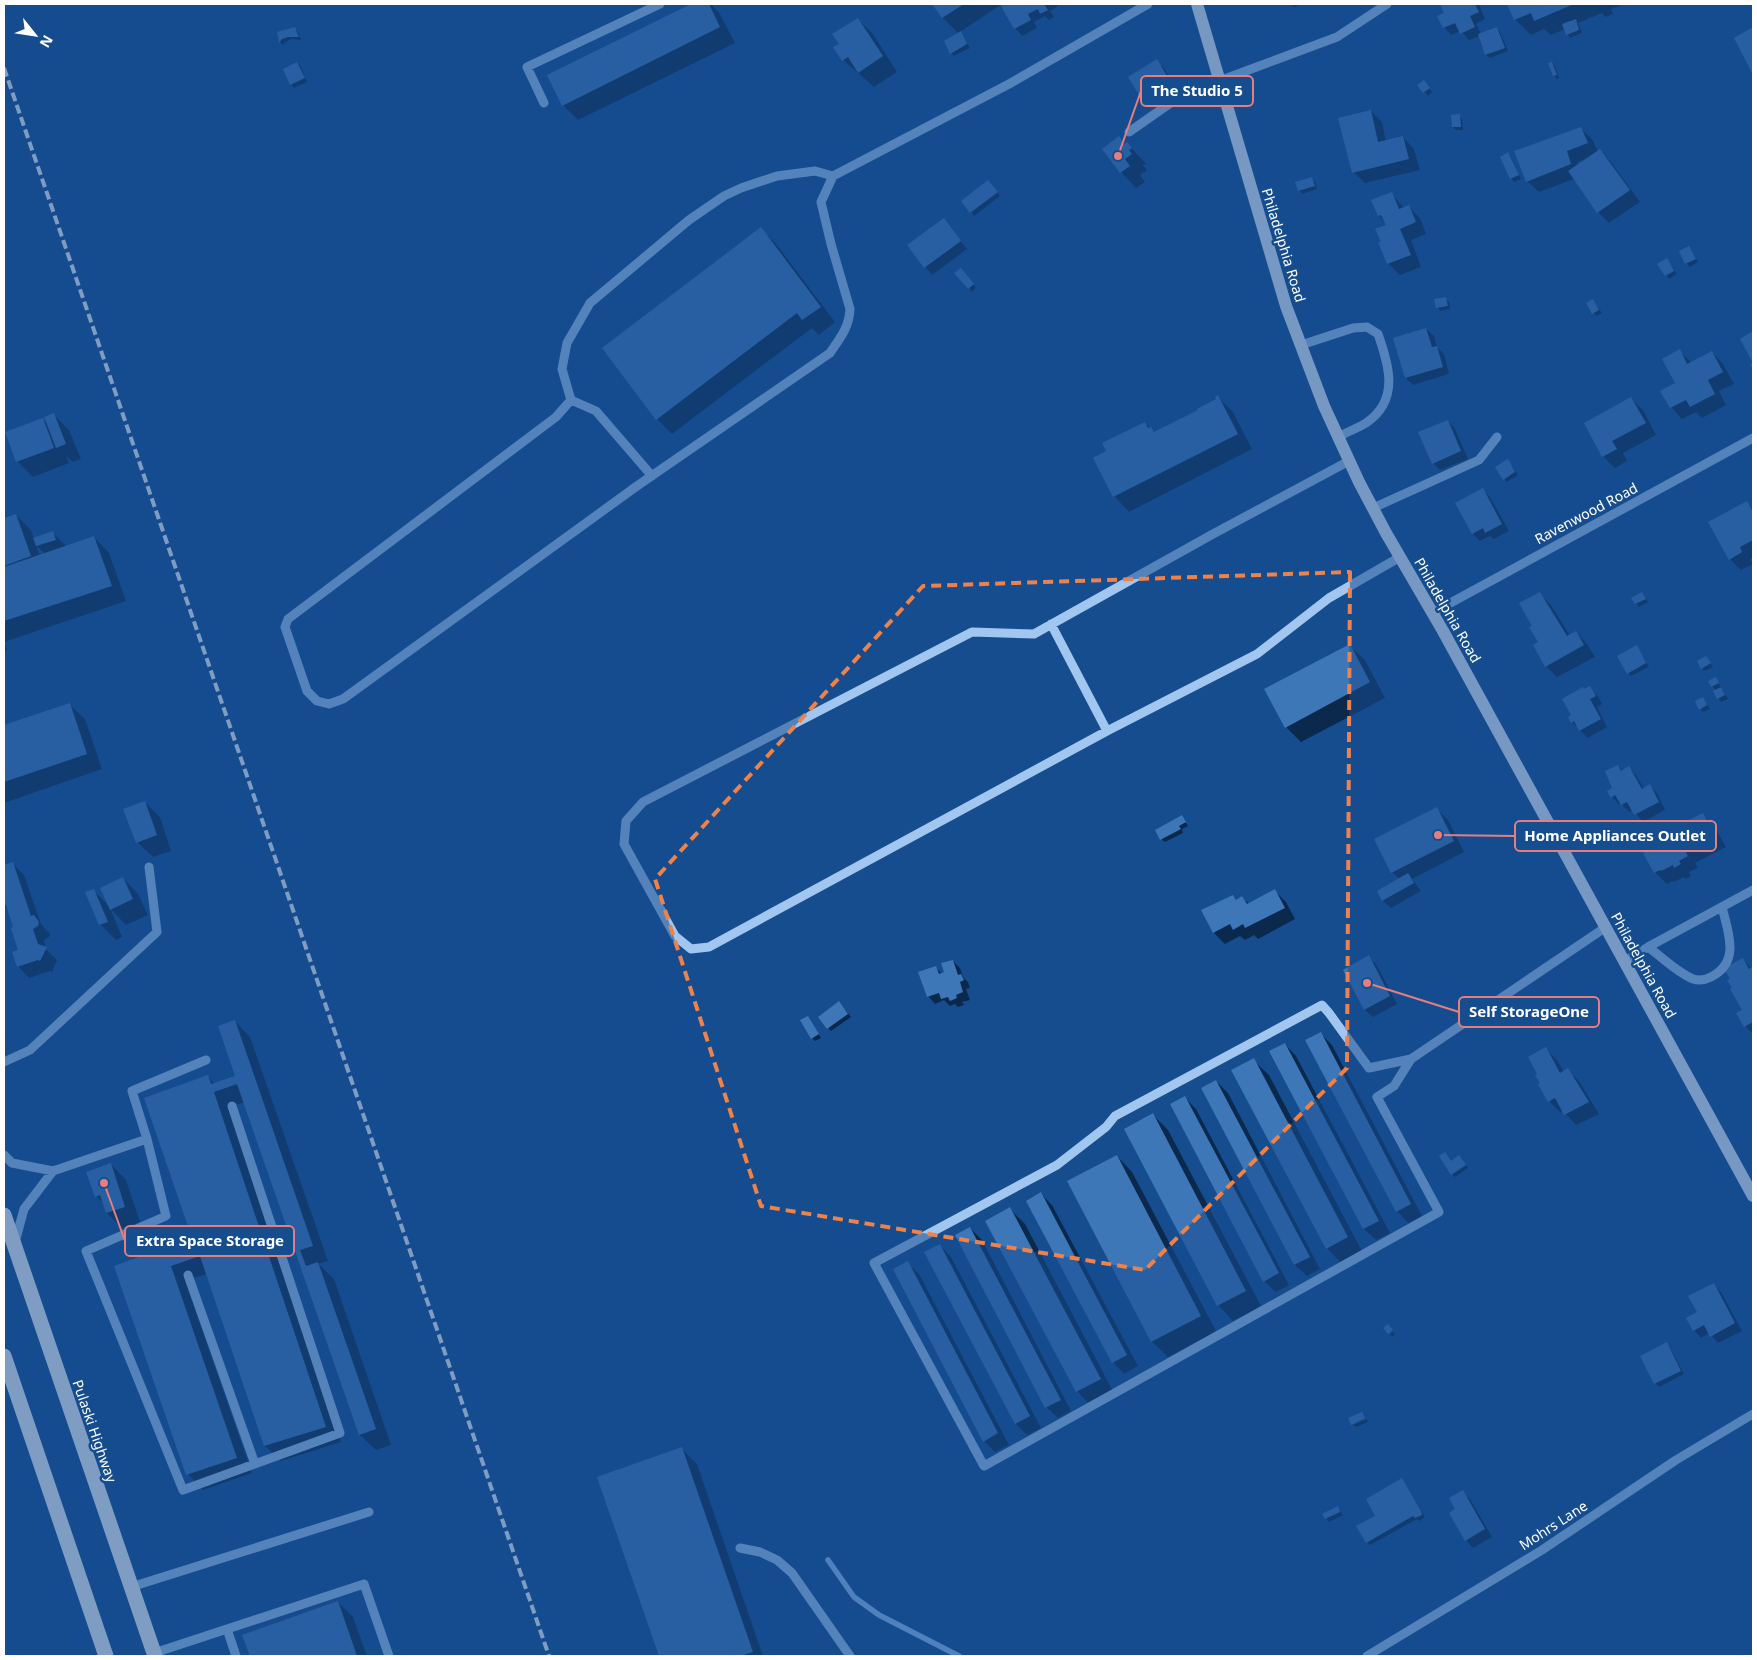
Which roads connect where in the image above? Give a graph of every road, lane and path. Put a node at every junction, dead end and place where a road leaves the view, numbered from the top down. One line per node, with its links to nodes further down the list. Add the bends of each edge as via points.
1 (660, 4): 6 (street, via 527,67)
2 (1148, 4): 8 (street, via 1008,84)
3 (1197, 4): 5 (main road, Philadelphia Road)
4 (1387, 4): 5 (street, via 1337,37)
5 (1219, 81): 7 (street, via 1192,88); 9 (main road, Philadelphia Road, via 1286,306)
6 (544, 103)
7 (1129, 132)
8 (833, 176): 10 (street, via 815,171 778,176 724,196 689,220 590,303 565,352 562,369); 15 (street, via 821,202 850,309 845,332 830,353)
9 (1301, 345): 11 (main road, Philadelphia Road); 11 (street, via 1353,328 1367,328 1378,334 1388,362 1390,385 1385,399 1367,422)
10 (571, 400): 15 (street, via 596,411); 15 (street, via 556,417 288,619 285,628 307,691 318,701 329,704 343,699)
11 (1338, 437): 14 (main road, Philadelphia Road)
12 (1497, 438): 16 (street, via 1479,460)
13 (1753, 438): 18 (street, Ravenwood Road)
14 (1349, 461): 16 (main road, Philadelphia Road); 19 (street)
15 (652, 476)
16 (1373, 508): 17 (main road, Philadelphia Road)
17 (1400, 557): 18 (main road, Philadelphia Road); 20 (street, via 1329,598 1257,654)
18 (1432, 612): 24 (main road, Philadelphia Road)
19 (1052, 624): 20 (street); 20 (street, via 1034,634 972,632 946,645 643,802 626,821 624,844 675,936 691,949 709,947)
20 (1107, 731)
21 (149, 867): 29 (street, via 157,932 30,1050)
22 (1753, 890): 23 (street)
23 (1722, 907): 25 (street); 25 (street, via 1731,951 1727,962 1715,975 1705,980 1694,980)
24 (1606, 927): 26 (main road, Philadelphia Road); 27 (street)
25 (1648, 947): 26 (street)
26 (1625, 962): 34 (main road, Philadelphia Road)
27 (1411, 1059): 27 (street, via 1369,1068 1322,1005 1115,1116 1106,1127 1057,1165 874,1263 984,1466 1439,1212 1377,1097 1394,1086)
28 (206, 1060): 31 (street, via 132,1091)
29 (4, 1062)
30 (232, 1106): 40 (street, via 340,1433)
31 (147, 1139): 33 (street); 40 (street, via 166,1216 86,1251 183,1490)
32 (4, 1156): 33 (street, via 12,1163)
33 (53, 1171): 36 (street, via 24,1209)
34 (1753, 1196)
35 (4, 1215): 36 (highway, Pulaski Highway)
36 (14, 1246): 43 (highway, Pulaski Highway)
37 (188, 1275): 40 (street)
38 (4, 1356): 46 (highway)
39 (1753, 1414): 50 (street, Mohrs Lane, via 1676,1460 1542,1550)
40 (255, 1464)
41 (370, 1512): 43 (street)
42 (740, 1548): 49 (street, via 777,1560 792,1573)
43 (131, 1588): 45 (highway, Pulaski Highway)
44 (227, 1629): 45 (street); 47 (street); 48 (street, via 364,1584)
45 (154, 1655)
46 (106, 1656)
47 (236, 1656)
48 (389, 1656)
49 (850, 1656)
50 (1367, 1656)

